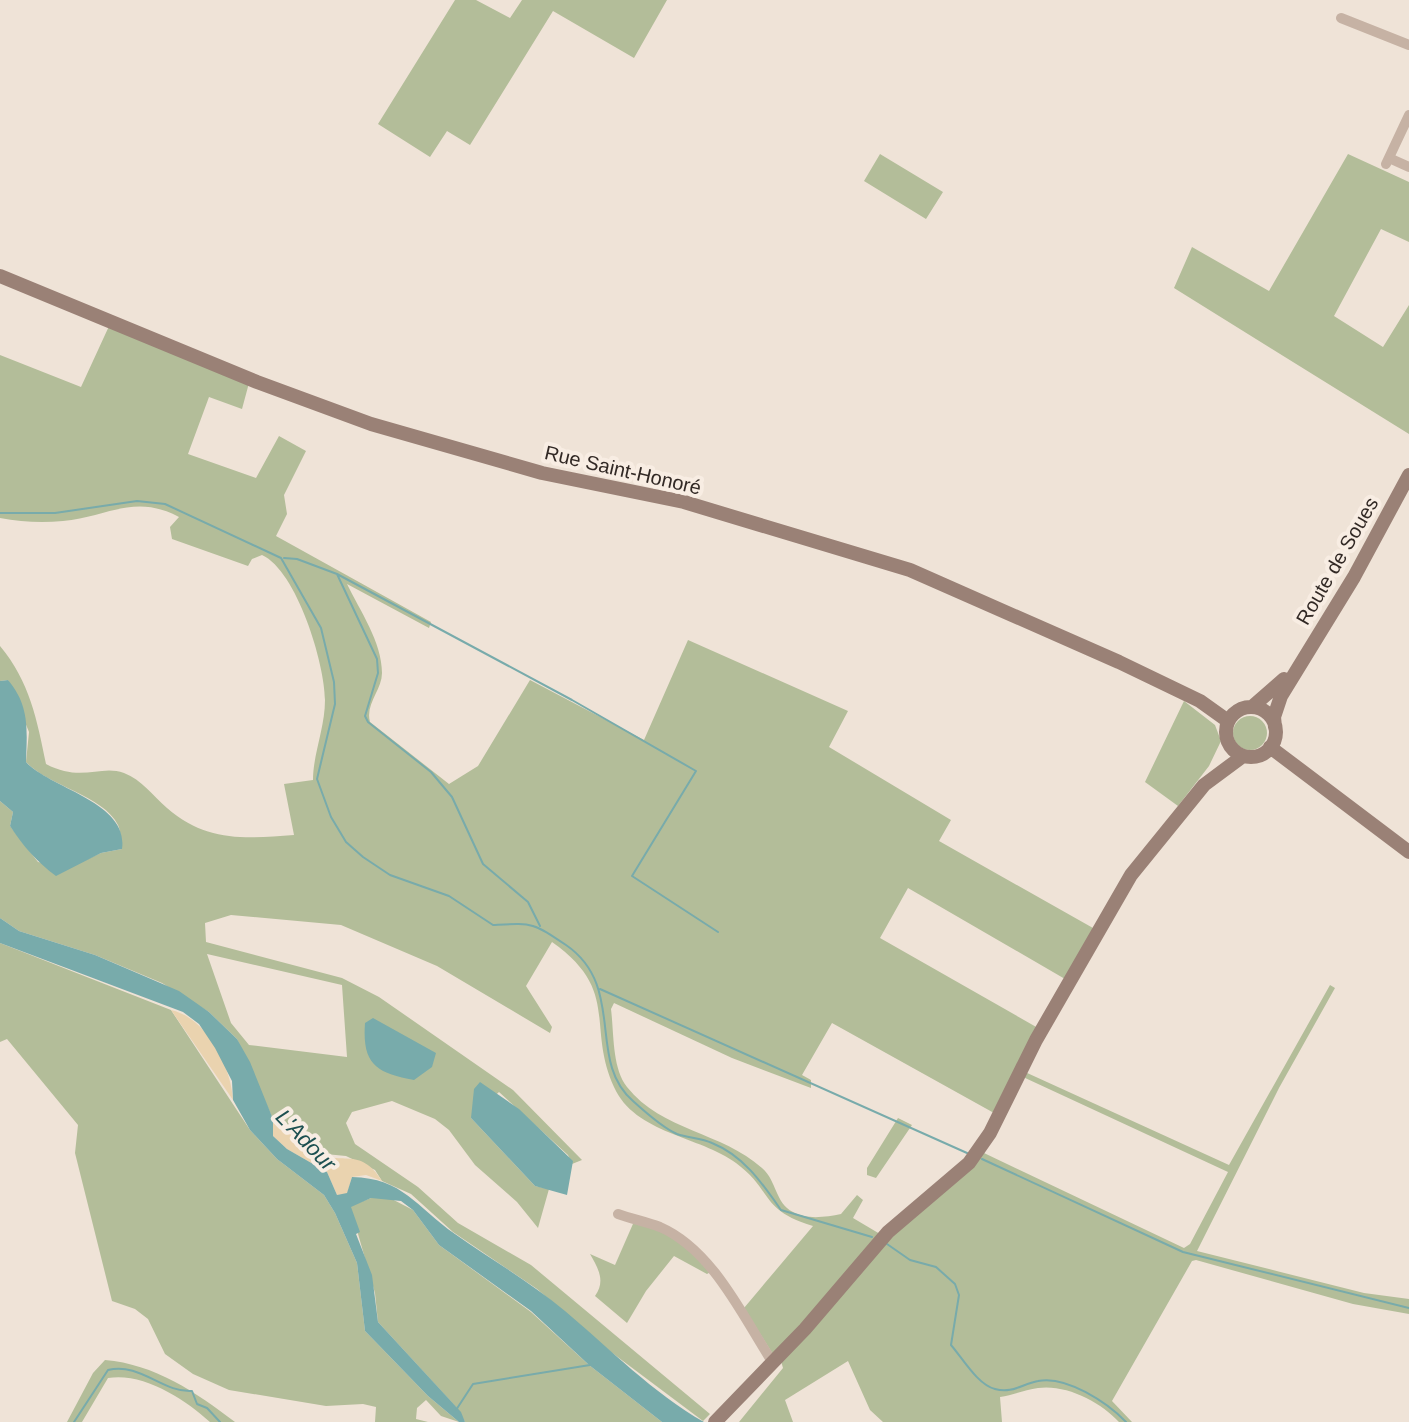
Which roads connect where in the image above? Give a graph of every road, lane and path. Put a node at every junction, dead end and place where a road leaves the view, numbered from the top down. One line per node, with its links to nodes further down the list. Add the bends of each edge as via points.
1 (1341, 18): 2 (street)
2 (1409, 45)
3 (1409, 115): 4 (street, via 1387,161)
4 (1409, 167)
5 (0, 276): 9 (street, Rue Saint-Honoré, via 385,429 542,473 684,502 910,570 1119,662 1200,701)
6 (1409, 475): 7 (street, Route de Soues)
7 (1299, 665): 8 (street, Route de Soues); 10 (street, Route de Soues, via 1277,703)
8 (1252, 707): 9 (street); 10 (street, via 1267,713)
9 (1228, 721): 11 (street)
10 (1275, 727): 12 (street)
11 (1226, 740): 13 (street); 14 (street)
12 (1270, 747): 13 (street, via 1260,755); 15 (street)
13 (1243, 756): 14 (street)
14 (1204, 785): 17 (street, via 1131,875 969,1163 888,1232)
15 (1409, 852)
16 (618, 1214): 17 (street, via 661,1227 695,1252)
17 (773, 1363): 18 (street)
18 (716, 1420)

